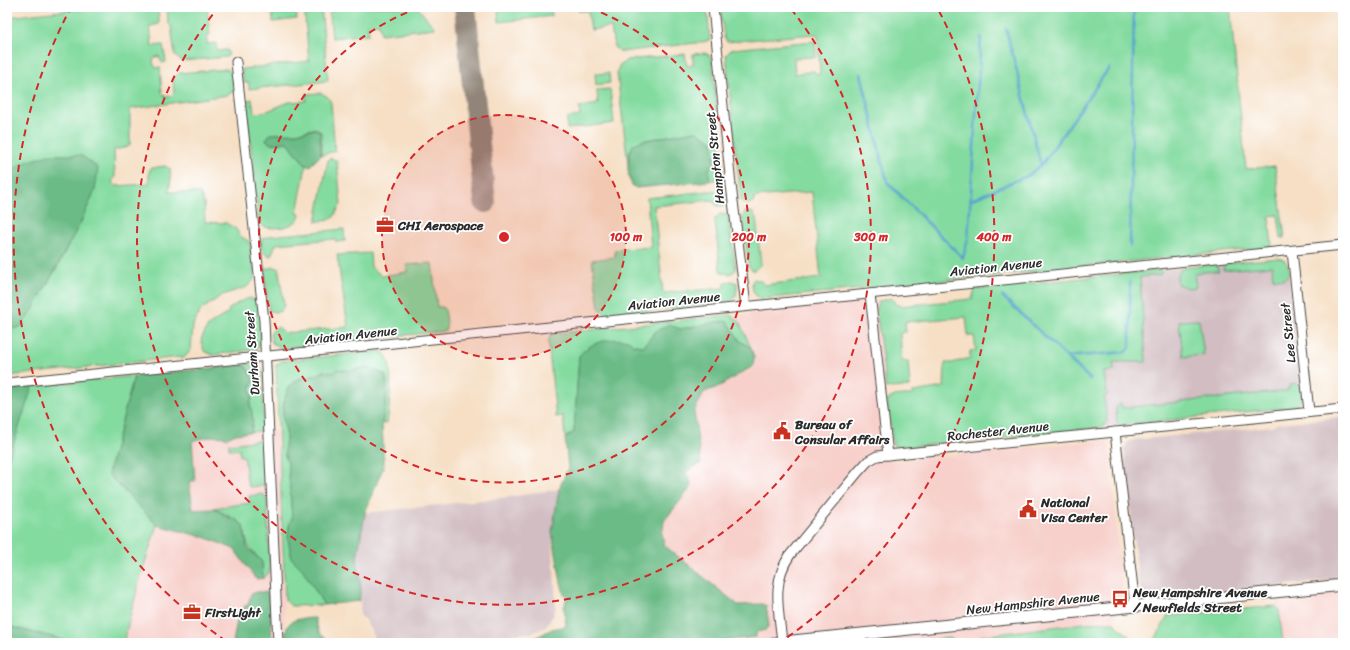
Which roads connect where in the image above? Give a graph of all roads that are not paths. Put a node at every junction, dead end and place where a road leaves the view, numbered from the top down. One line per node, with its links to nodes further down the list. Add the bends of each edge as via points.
1 (713, 7): 6 (street, Hampton Street)
2 (236, 62): 7 (street, Durham Street)
3 (1343, 246): 4 (street, Aviation Avenue)
4 (1292, 251): 5 (street, Aviation Avenue); 10 (street, Lee Street)
5 (870, 294): 6 (street, Aviation Avenue); 12 (street)
6 (746, 306): 7 (street, Aviation Avenue)
7 (266, 356): 8 (street, Aviation Avenue); 15 (street, Durham Street)
8 (7, 383)
9 (1343, 409): 10 (street, Rochester Avenue)
10 (1309, 412): 11 (street, Rochester Avenue)
11 (1115, 432): 12 (street, Rochester Avenue); 14 (street)
12 (888, 455): 16 (street, Rochester Avenue, via 877,456 868,461 783,565 778,579)
13 (1343, 585): 14 (street, New Hampshire Avenue)
14 (1135, 606): 16 (street, New Hampshire Avenue)
15 (278, 643)
16 (778, 643)

